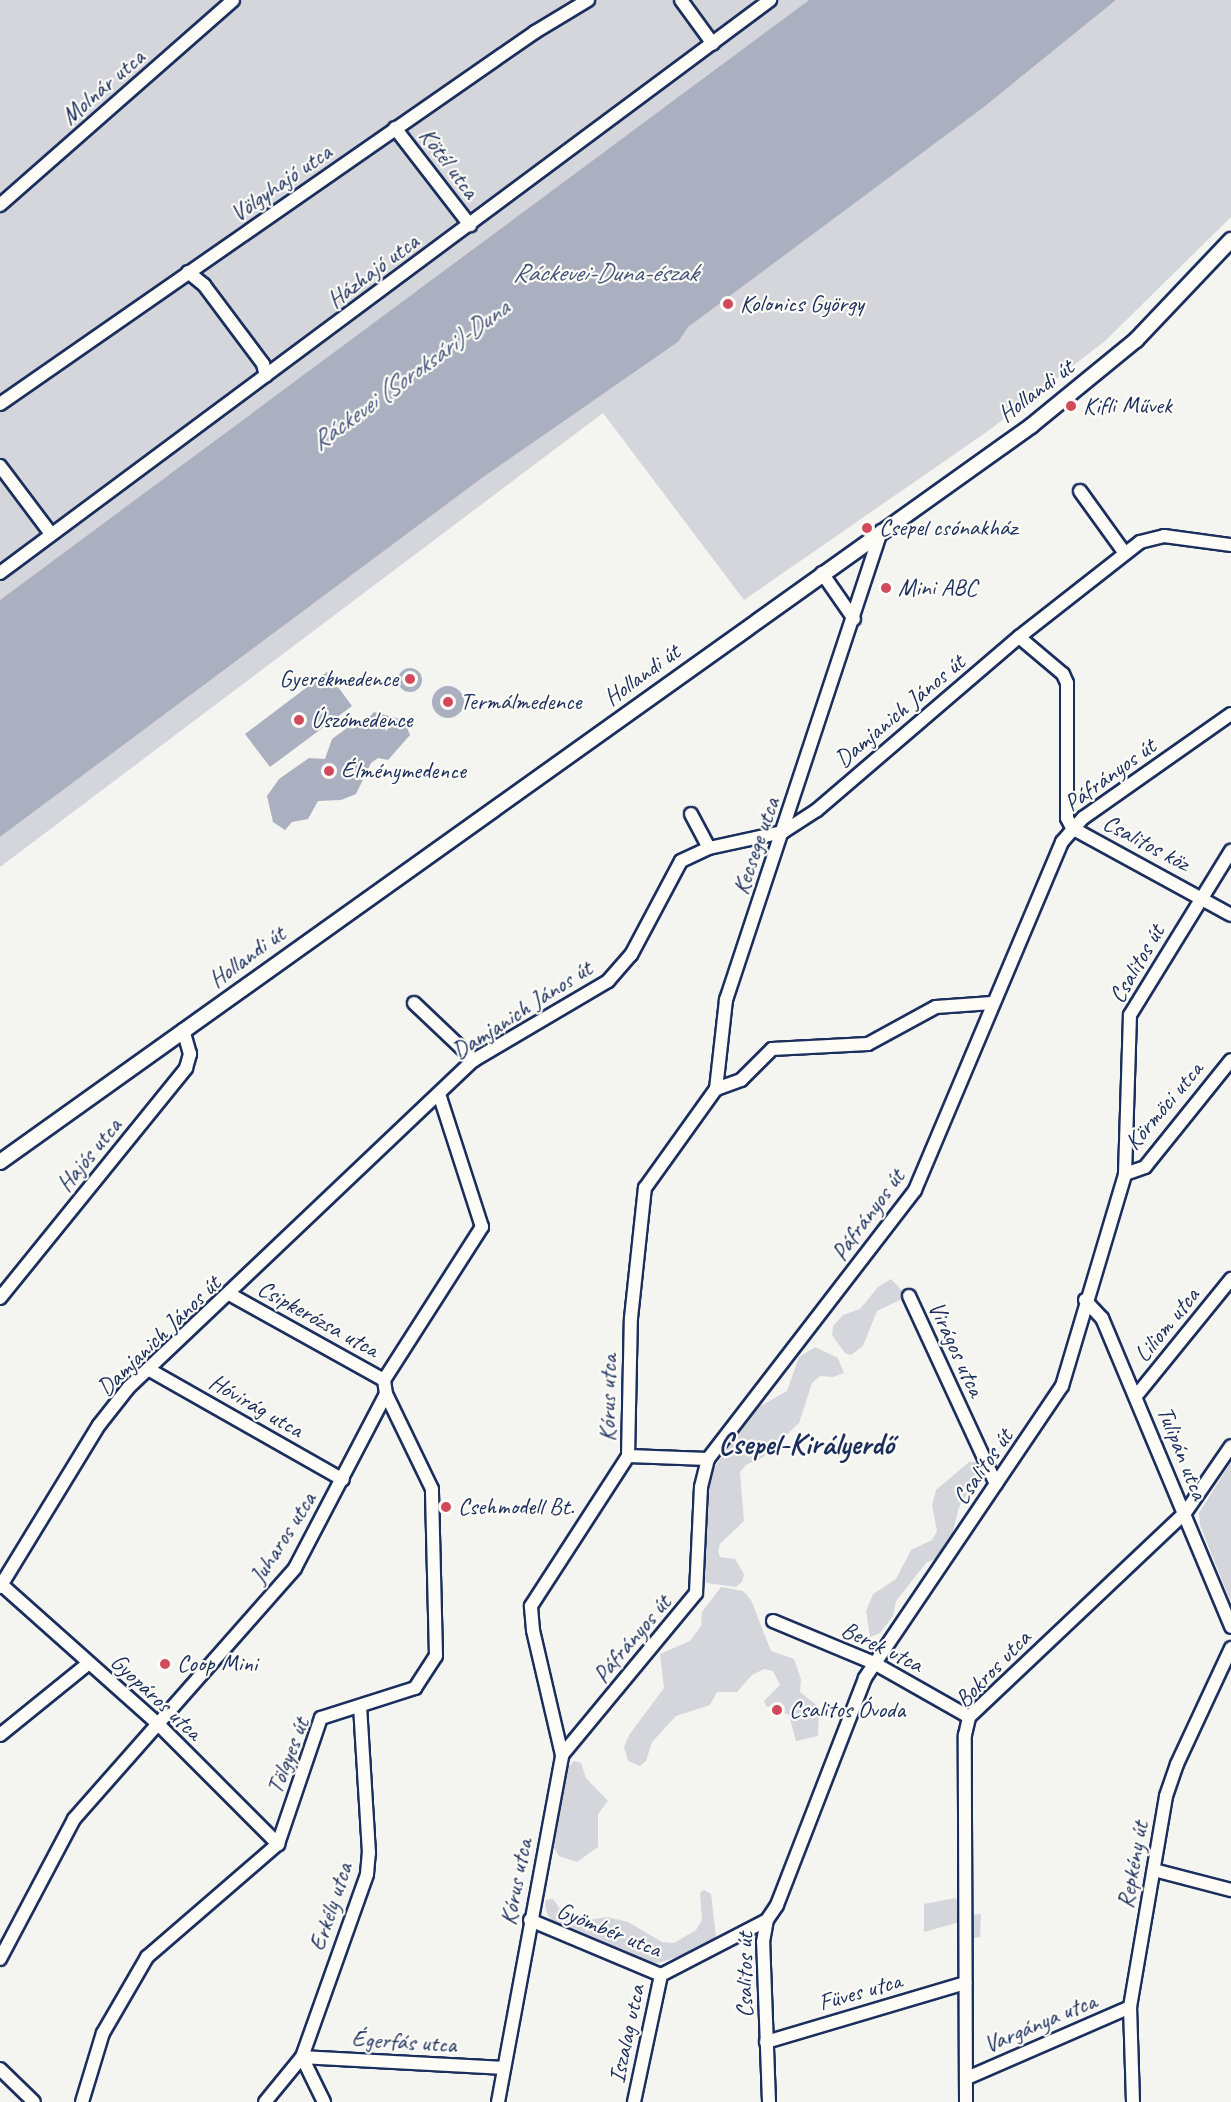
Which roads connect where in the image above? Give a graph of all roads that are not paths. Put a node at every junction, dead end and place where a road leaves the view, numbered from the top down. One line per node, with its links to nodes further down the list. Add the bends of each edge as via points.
1 (233, 0): 7 (street, Molnár utca)
2 (588, 0): 6 (street, Völgyhajó utca)
3 (681, 0): 5 (street)
4 (770, 0): 5 (street, Házhajó utca)
5 (713, 44): 8 (street, Házhajó utca)
6 (395, 128): 8 (street, Kötél utca); 10 (street, Völgyhajó utca)
7 (0, 205)
8 (470, 225): 11 (street, Házhajó utca)
9 (1231, 240): 15 (street, Hollandi út, via 1178,299 1079,389)
10 (188, 272): 11 (street, via 204,285 262,364); 12 (street, Völgyhajó utca)
11 (266, 376): 16 (street, Házhajó utca)
12 (0, 404)
13 (2, 473): 16 (street)
14 (1080, 491): 18 (street)
15 (882, 530): 20 (street, Hollandi út); 21 (street, Kecsege utca)
16 (51, 534): 19 (street, Házhajó utca)
17 (1231, 545): 18 (street, Damjanich János út, via 1164,536 1140,542)
18 (1124, 552): 22 (street, Damjanich János út)
19 (0, 573)
20 (822, 573): 21 (street); 33 (street, Hollandi út)
21 (854, 619): 26 (street, Kecsege utca)
22 (1019, 637): 25 (street, via 1063,674 1067,683 1066,819); 26 (street, Damjanich János út, via 817,810)
23 (1231, 714): 25 (street, Páfrányos út)
24 (691, 814): 27 (street)
25 (1072, 828): 29 (street, Csalitos köz); 32 (street, Páfrányos út, via 1062,842)
26 (783, 832): 27 (street, Damjanich János út); 36 (street, Kecsege utca, via 726,1000)
27 (709, 848): 34 (street, Damjanich János út, via 681,861 631,955 608,981)
28 (1231, 851): 29 (street, Csalitos út)
29 (1201, 897): 30 (street, Csalitos köz); 39 (street, Csalitos út, via 1130,1015)
30 (1231, 915)
31 (414, 1003): 34 (street)
32 (992, 1003): 36 (street, via 936,1007 868,1044 772,1049 741,1080); 51 (street, Páfrányos út, via 915,1190)
33 (183, 1030): 38 (street, Hollandi út); 43 (street, Hajós utca, via 190,1054 186,1068)
34 (474, 1060): 37 (street, Damjanich János út)
35 (1231, 1060): 39 (street, Körmöci utca, via 1145,1167)
36 (716, 1089): 50 (street, Kórus utca, via 645,1188 631,1318)
37 (439, 1094): 41 (street, Damjanich János út); 46 (street, via 482,1227)
38 (0, 1162)
39 (1125, 1174): 44 (street, Csalitos út)
40 (1231, 1280): 48 (street, Liliom utca)
41 (231, 1295): 45 (street, Damjanich János út); 46 (street, Csipkerózsa utca)
42 (909, 1296): 53 (street, Virágos utca)
43 (0, 1298)
44 (1085, 1300): 48 (street, Tulipán utca, via 1102,1318); 53 (street, Csalitos út, via 1062,1386)
45 (148, 1369): 52 (street, Hóvirág utca); 55 (street, Damjanich János út, via 99,1425)
46 (384, 1380): 47 (street)
47 (386, 1394): 52 (street, Juharos utca); 61 (street, Tölgyes út, via 432,1489 436,1656 415,1688)
48 (1136, 1396): 54 (street, Tulipán utca)
49 (1231, 1446): 54 (street, Bokros utca)
50 (628, 1456): 51 (street); 65 (street, Kórus utca, via 531,1606)
51 (708, 1459): 65 (street, Páfrányos út, via 700,1487 696,1593)
52 (343, 1479): 63 (street, Juharos utca, via 307,1549 279,1590)
53 (996, 1484): 60 (street, Csalitos út)
54 (1185, 1513): 57 (street, Tulipán utca); 62 (street, Bokros utca)
55 (1, 1586): 59 (street, Gyopáros utca)
56 (773, 1621): 60 (street, Berek utca)
57 (1231, 1627)
58 (1231, 1648): 67 (street, Repkény út, via 1171,1777)
59 (88, 1663): 63 (street, Gyopáros utca); 64 (street)
60 (874, 1663): 62 (street, Berek utca); 70 (street, Csalitos út, via 854,1701 777,1905)
61 (360, 1707): 66 (street, Tölgyes út, via 321,1718); 76 (street, Erkély utca, via 367,1874)
62 (969, 1717): 73 (street, Bokros utca, via 965,1735)
63 (158, 1724): 66 (street, Gyopáros utca); 71 (street, Juharos utca, via 74,1819)
64 (0, 1735)
65 (562, 1755): 69 (street, Kórus utca)
66 (278, 1844): 81 (street, via 147,1958 103,2033)
67 (1154, 1870): 68 (street); 74 (street, Repkény út)
68 (1231, 1890)
69 (530, 1920): 72 (street, Gyömbér utca); 77 (street, Kórus utca)
70 (767, 1920): 72 (street, Gyömbér utca); 75 (street, Csalitos út)
71 (0, 1959)
72 (661, 1975): 85 (street, Iszalag utca)
73 (965, 1983): 75 (street, Füves utca); 79 (street, Bokros utca)
74 (1130, 2007): 79 (street, Vargánya utca); 88 (street, Repkény út)
75 (766, 2042): 86 (street, Csalitos út)
76 (302, 2057): 77 (street, Égerfás utca); 82 (street, Erkély utca); 83 (street)
77 (504, 2068): 84 (street, Kórus utca)
78 (0, 2069): 80 (street)
79 (967, 2078): 87 (street, Bokros utca)
80 (34, 2102)
81 (82, 2102)
82 (265, 2102)
83 (324, 2102)
84 (498, 2102)
85 (634, 2102)
86 (769, 2102)
87 (966, 2102)
88 (1133, 2102)

